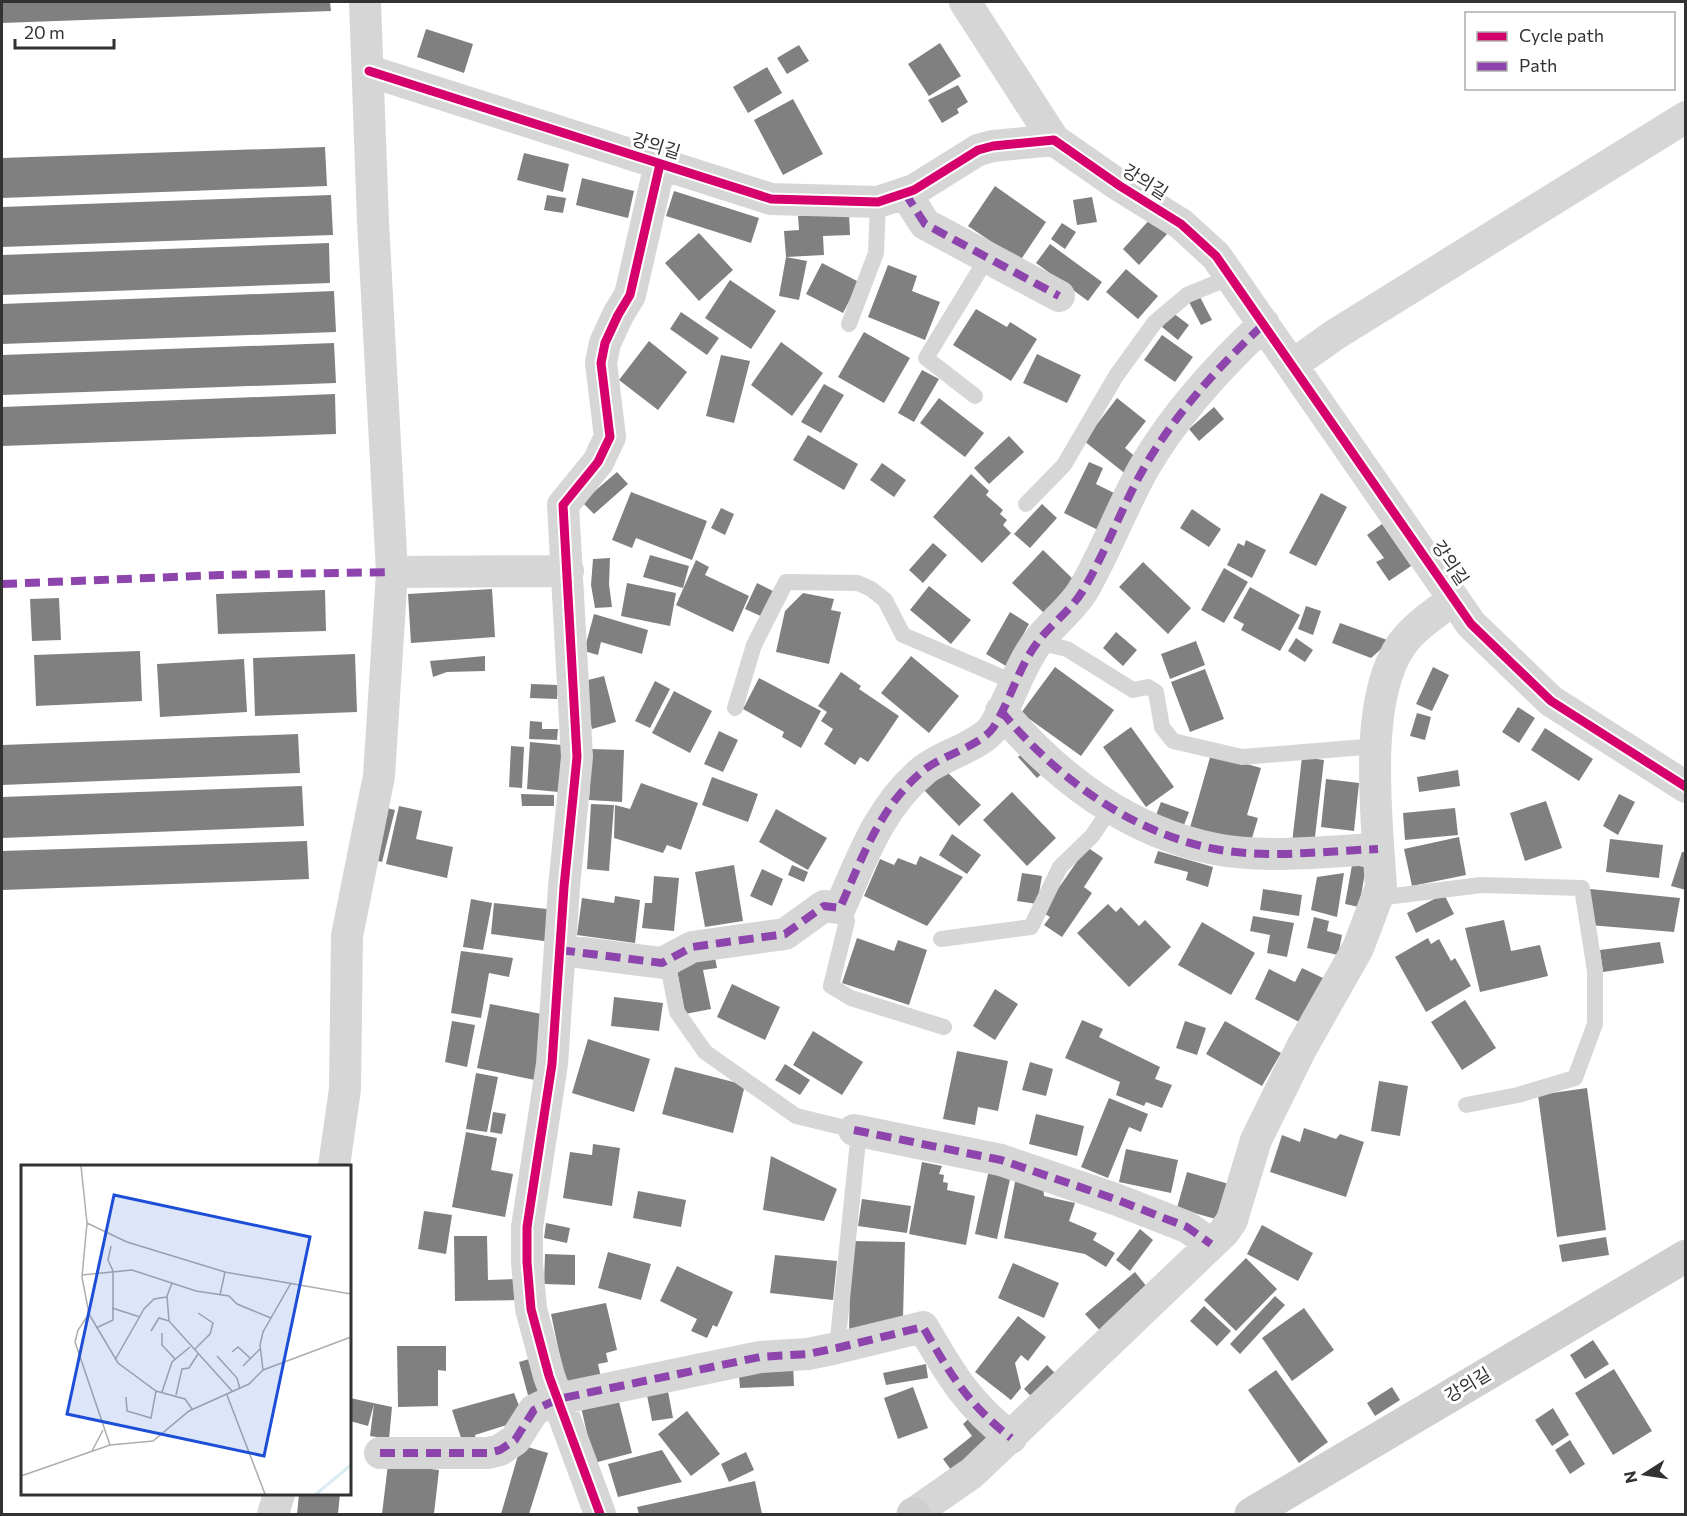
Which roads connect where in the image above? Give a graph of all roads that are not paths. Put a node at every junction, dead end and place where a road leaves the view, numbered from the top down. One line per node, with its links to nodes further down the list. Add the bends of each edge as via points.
1 (365, 2): 3 (street)
2 (965, 2): 5 (street)
3 (369, 71): 6 (street, 강의길); 17 (street)
4 (1686, 117): 13 (street)
5 (1054, 140): 7 (street, via 978,150); 9 (street, 강의길, via 1181,224 1216,256)
6 (660, 164): 7 (street, 강의길, via 771,199); 16 (street, via 630,295 605,343 601,363 610,437 598,462 563,504)
7 (891, 198): 8 (street, via 925,224); 11 (lane, via 876,253)
8 (987, 258): 10 (street); 14 (lane, via 926,358)
9 (1232, 277): 12 (street, 강의길); 15 (lane, via 1187,296 1155,322 1116,376 1064,465)
10 (1059, 296)
11 (849, 324)
12 (1264, 324): 13 (street, 강의길); 19 (street, via 1232,353 1173,424 1146,465 1081,593)
13 (1292, 365): 18 (street, 강의길)
14 (975, 396)
15 (1026, 504)
16 (568, 571): 17 (street); 30 (street, via 577,757)
17 (392, 572): 35 (street, via 379,776 346,936 345,1089)
18 (1454, 599): 23 (street, via 1402,644 1389,669); 24 (street, 강의길, via 1471,624 1551,701)
19 (1038, 642): 20 (street); 23 (lane, via 1066,649 1133,690 1148,687 1156,692 1161,727 1173,741 1242,757)
20 (1016, 682): 21 (lane, via 903,635 885,600 865,586 786,582 754,645); 22 (street)
21 (735, 708)
22 (1001, 711): 25 (street, via 1053,765); 28 (street, via 981,740 926,768 906,785 875,830)
23 (1377, 746): 26 (street)
24 (1686, 787)
25 (1111, 808): 26 (street, via 1137,824 1215,849); 29 (lane, via 1092,836 1060,867 1031,927)
26 (1378, 849): 27 (street)
27 (1378, 898): 33 (lane, via 1481,885 1582,888 1594,971 1595,1024 1575,1078); 36 (street, via 1358,948 1302,1047 1256,1140 1232,1220)
28 (840, 908): 31 (street, via 824,906 785,934 692,947); 32 (lane, via 847,921 831,986 850,998)
29 (941, 939)
30 (560, 950): 31 (street, via 662,963); 39 (street, via 552,1064 527,1227 531,1309)
31 (667, 960): 34 (lane, via 677,1012 705,1052 796,1116)
32 (944, 1027)
33 (1466, 1105)
34 (857, 1131): 36 (street, via 1001,1160 1187,1227); 38 (lane)
35 (334, 1165)
36 (1211, 1244): 40 (street)
37 (1686, 1256): 46 (street, 강의길)
38 (837, 1348): 39 (street, via 750,1359); 40 (street, via 922,1327 957,1386)
39 (558, 1400): 41 (street, via 534,1410 515,1440 494,1452); 45 (street)
40 (1011, 1438): 43 (street, via 972,1473)
41 (380, 1453)
42 (279, 1495): 44 (street)
43 (913, 1514)
44 (273, 1515)
45 (600, 1515)
46 (1251, 1515)

